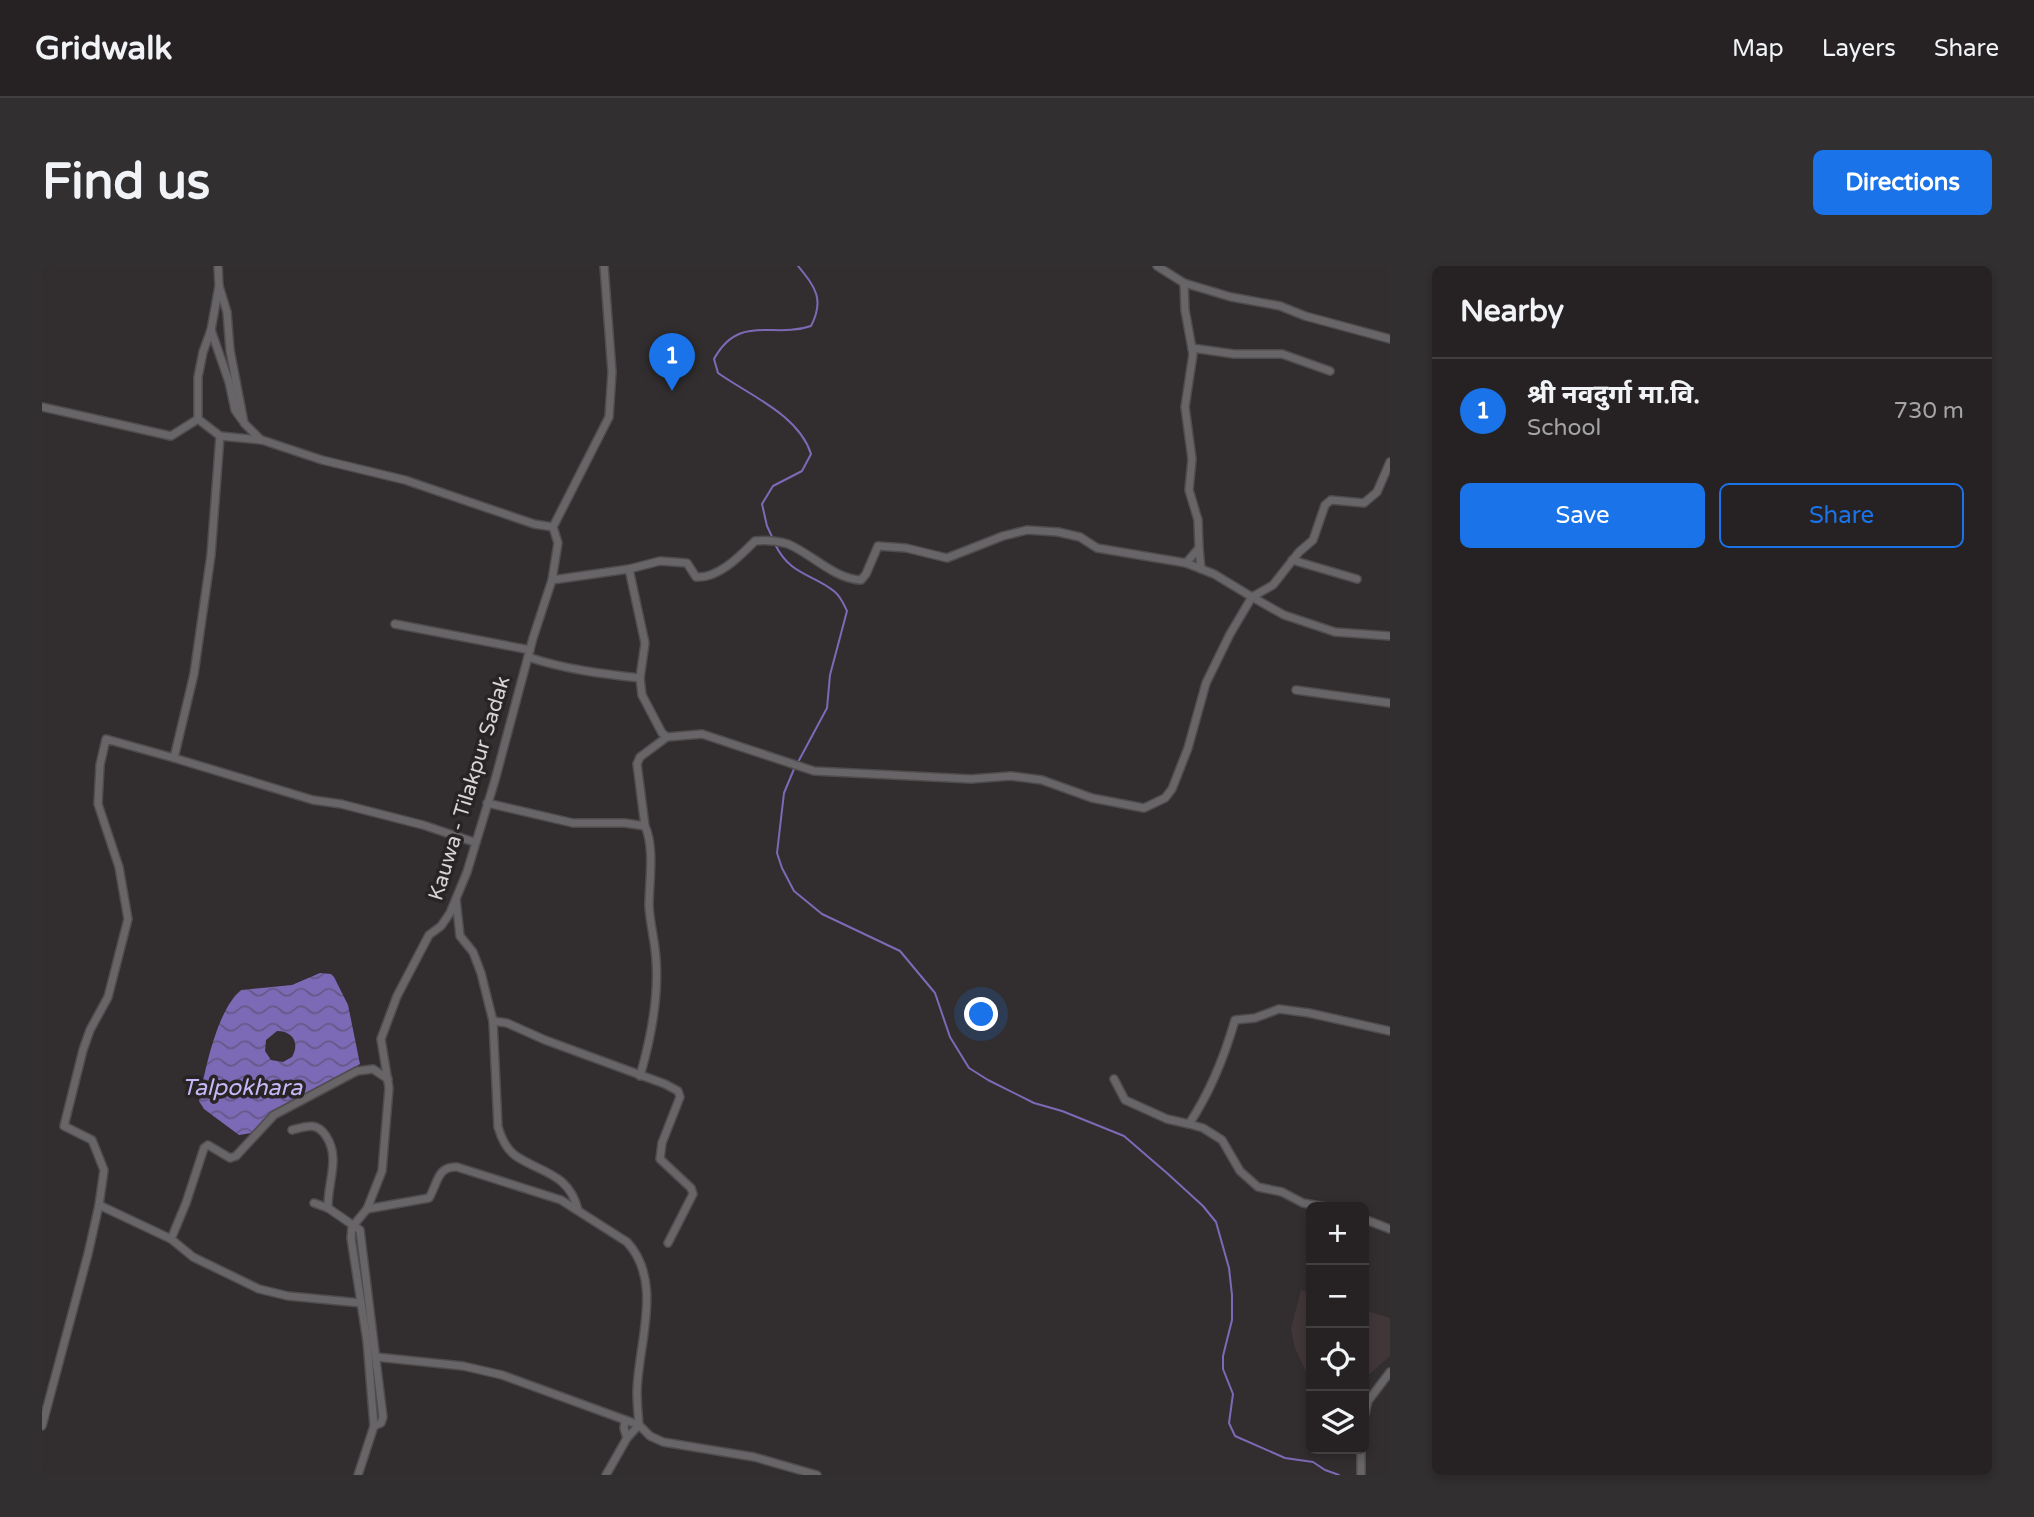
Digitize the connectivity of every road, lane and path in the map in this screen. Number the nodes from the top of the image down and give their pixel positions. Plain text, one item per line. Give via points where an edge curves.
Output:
1 (218, 266) edge
2 (604, 266) edge
3 (1157, 266) edge
4 (1184, 283) junction
5 (219, 286) junction
6 (211, 330) junction
7 (1390, 339) edge
8 (1192, 348) junction
9 (1331, 371) dead end
10 (42, 407) edge
11 (198, 419) junction
12 (244, 423) junction
13 (220, 436) junction
14 (262, 440) junction
15 (1390, 461) edge
16 (553, 527) junction
17 (1199, 548) junction
18 (1292, 561) junction
19 (1186, 563) junction
20 (629, 569) junction
21 (1201, 569) junction
22 (1357, 579) dead end
23 (552, 580) junction
24 (1252, 597) junction
25 (395, 624) dead end
26 (1390, 636) edge
27 (529, 653) junction
28 (640, 678) junction
29 (1296, 690) dead end
30 (1390, 703) edge
31 (667, 737) junction
32 (174, 758) junction
33 (487, 803) junction
34 (645, 826) junction
35 (474, 842) junction
36 (456, 898) junction
37 (493, 1021) junction
38 (1390, 1031) edge
39 (640, 1076) junction
40 (388, 1079) junction
41 (1114, 1079) dead end
42 (1189, 1124) junction
43 (292, 1130) dead end
44 (314, 1203) dead end
45 (1306, 1204) edge
46 (99, 1205) junction
47 (328, 1208) junction
48 (367, 1209) junction
49 (578, 1210) junction
50 (1369, 1221) edge
51 (352, 1227) junction
52 (1390, 1229) edge
53 (171, 1239) junction
54 (668, 1243) dead end
55 (360, 1303) junction
56 (376, 1357) junction
57 (1390, 1372) edge
58 (1369, 1400) edge
59 (625, 1419) junction
60 (639, 1425) junction
61 (42, 1426) edge
62 (374, 1426) junction
63 (627, 1438) junction
64 (1361, 1454) edge
65 (358, 1475) edge
66 (606, 1475) edge
67 (817, 1475) edge
68 (1361, 1475) edge

1 - 5 street
2 - 16 street via 612,372 609,417
3 - 4 street
4 - 7 street
4 - 8 street
5 - 6 street
5 - 12 street
6 - 11 street via 198,377
6 - 12 street via 235,410
8 - 9 street via 1282,354
8 - 17 street via 1185,407 1192,458 1189,489 1198,520
10 - 11 street via 171,436
11 - 13 street
12 - 14 street
13 - 14 street
13 - 32 street via 211,555 194,674
14 - 16 street
15 - 18 street via 1377,492 1364,503 1338,499 1325,505 1313,540
16 - 23 street, Kauwa - Tilakpur Sadak via 558,543
17 - 19 street
17 - 21 street
18 - 22 street
18 - 24 street via 1273,585
19 - 20 street via 1097,548 1080,537 1058,532 1027,530 947,558 878,546 861,580 852,580 786,544 767,541 755,541 706,578 696,577 687,563 660,561
19 - 21 street
20 - 23 street
20 - 28 street via 645,643
21 - 24 street
23 - 27 street, Kauwa - Tilakpur Sadak
24 - 26 street via 1284,615 1335,632
24 - 31 street via 1206,683 1172,789 1165,798 1144,808 1042,780 814,771 702,734
25 - 27 street
27 - 28 street via 550,664
27 - 33 street, Kauwa - Tilakpur Sadak
28 - 31 street via 642,695
29 - 30 street
31 - 34 street via 637,764
32 - 35 street
32 - 46 street via 106,739 100,765 98,804 128,919 108,997 83,1049 64,1126 92,1140 104,1170
33 - 34 street via 573,823
33 - 35 street, Kauwa - Tilakpur Sadak
34 - 39 street via 657,962 652,1031
35 - 36 street, Kauwa - Tilakpur Sadak
36 - 37 street via 460,936 473,952
36 - 40 street, Kauwa - Tilakpur Sadak via 445,920 429,934 397,996 381,1040
37 - 39 street
37 - 49 street via 500,1134 515,1156 547,1171 567,1187
38 - 42 street via 1279,1009 1235,1020 1207,1097
39 - 54 street via 673,1087 680,1097 660,1159 693,1194
40 - 48 street, Kauwa - Tilakpur Sadak via 382,1171
40 - 53 street via 373,1069 357,1071 274,1115 236,1156 230,1158 208,1145
41 - 42 street via 1125,1100
42 - 45 street via 1222,1140 1240,1171 1258,1187
43 - 47 street via 316,1125 332,1145
44 - 47 street
46 - 53 street
46 - 61 street
47 - 51 street
48 - 49 street via 429,1198 440,1171 457,1167 561,1200
48 - 51 street, Kauwa - Tilakpur Sadak
49 - 60 street via 626,1242 642,1265 647,1286 637,1391
50 - 52 street
51 - 55 street
51 - 56 street via 360,1230
53 - 55 street via 193,1257 259,1289
55 - 62 street
56 - 59 street via 502,1375
56 - 62 street via 383,1417
57 - 58 street
59 - 60 street
59 - 63 street
60 - 63 street
60 - 67 street via 663,1442 754,1457
62 - 65 street
63 - 66 street
64 - 68 street

